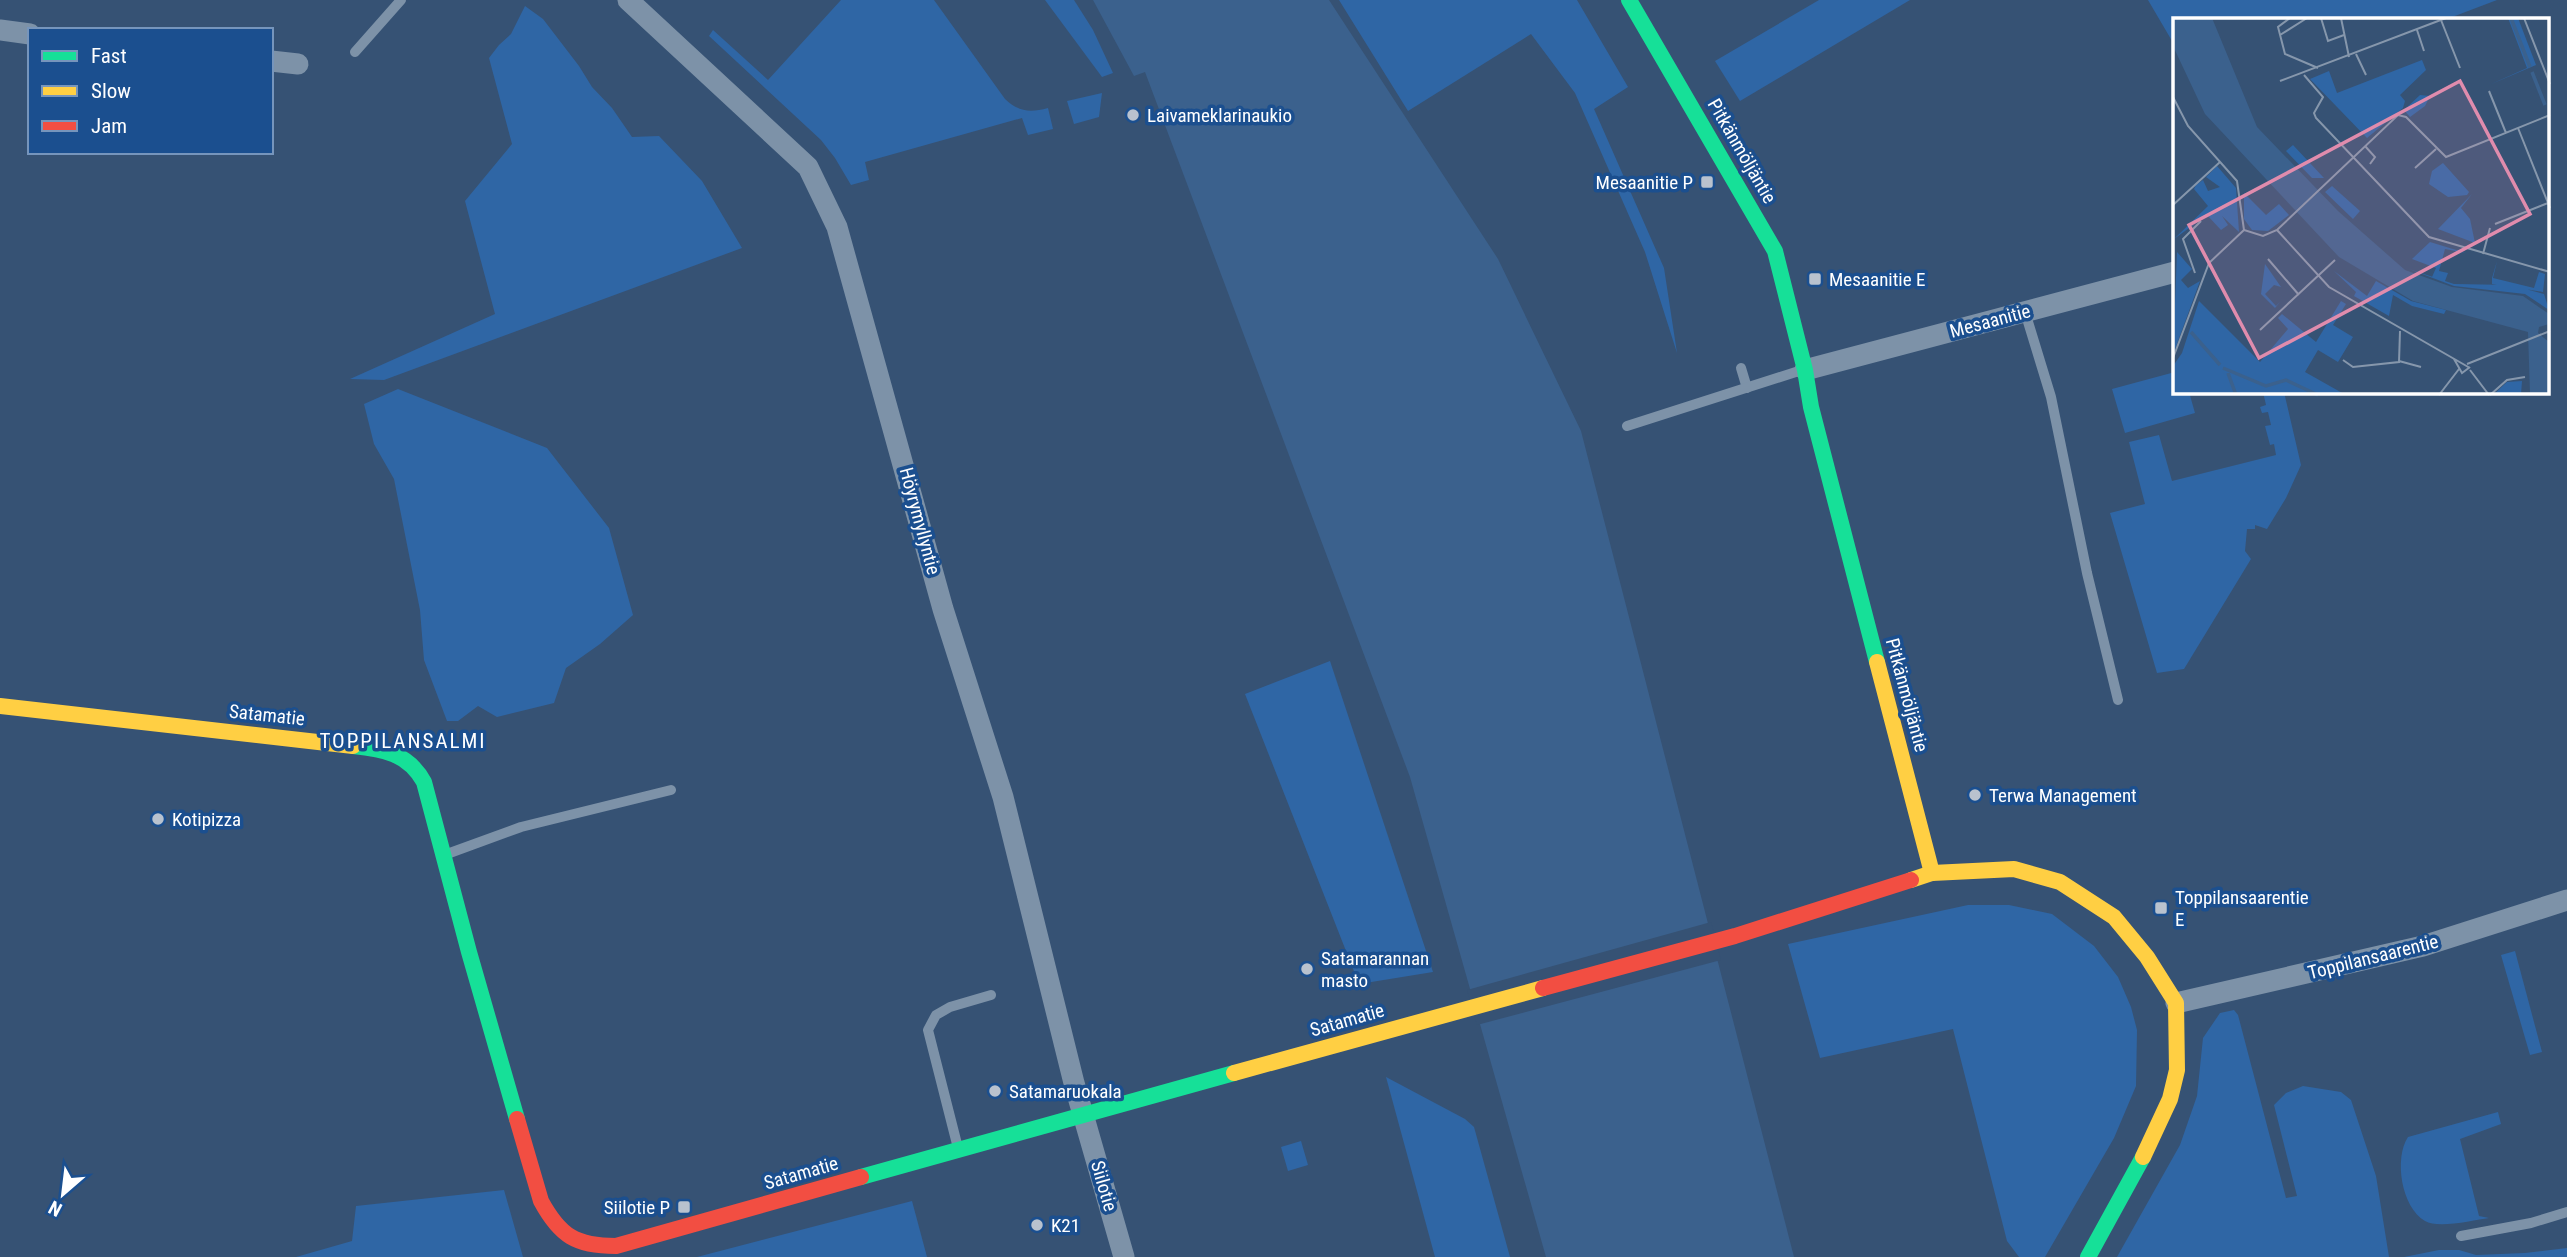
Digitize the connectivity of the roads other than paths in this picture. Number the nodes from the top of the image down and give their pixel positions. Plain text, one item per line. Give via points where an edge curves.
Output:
1 (401, 0) edge
2 (628, 0) edge
3 (1629, 0) edge
4 (0, 30) edge
5 (28, 34) edge
6 (355, 52) dead end
7 (273, 61) edge
8 (298, 64) dead end
9 (2169, 277) edge
10 (2025, 312) junction
11 (1741, 368) dead end
12 (1805, 370) junction
13 (1747, 388) junction
14 (1627, 426) dead end
15 (2118, 700) dead end
16 (0, 706) edge
17 (671, 790) dead end
18 (445, 855) junction
19 (1932, 873) junction
20 (2567, 901) edge
21 (991, 995) dead end
22 (2176, 1003) junction
23 (1084, 1116) junction
24 (959, 1150) junction
25 (2567, 1212) edge
26 (2461, 1236) dead end
27 (1124, 1257) edge
28 (2088, 1257) edge

1 - 6 lane
2 - 23 street, Höyrymyllyntie via 808,167 837,227 943,608 1003,797
3 - 12 street, Pitkänmöljäntie via 1775,251
4 - 5 street
7 - 8 street
9 - 10 street, Mesaanitie
10 - 12 street, Mesaanitie
10 - 15 lane via 2051,397
11 - 13 lane
12 - 13 lane
12 - 19 street, Pitkänmöljäntie
13 - 14 lane
16 - 18 street, Satamatie via 396,752 418,771
17 - 18 lane via 521,827
18 - 24 street, Satamatie via 541,1201 568,1238 594,1247 616,1246
19 - 22 street via 2014,869 2060,883 2113,917 2147,957
19 - 23 street, Satamatie via 1735,936
20 - 22 street, Toppilansaarentie via 2423,946
21 - 24 lane via 950,1007 936,1015 928,1030
22 - 28 street via 2177,1070 2170,1099
23 - 24 street, Satamatie
23 - 27 street, Siilotie
25 - 26 lane

